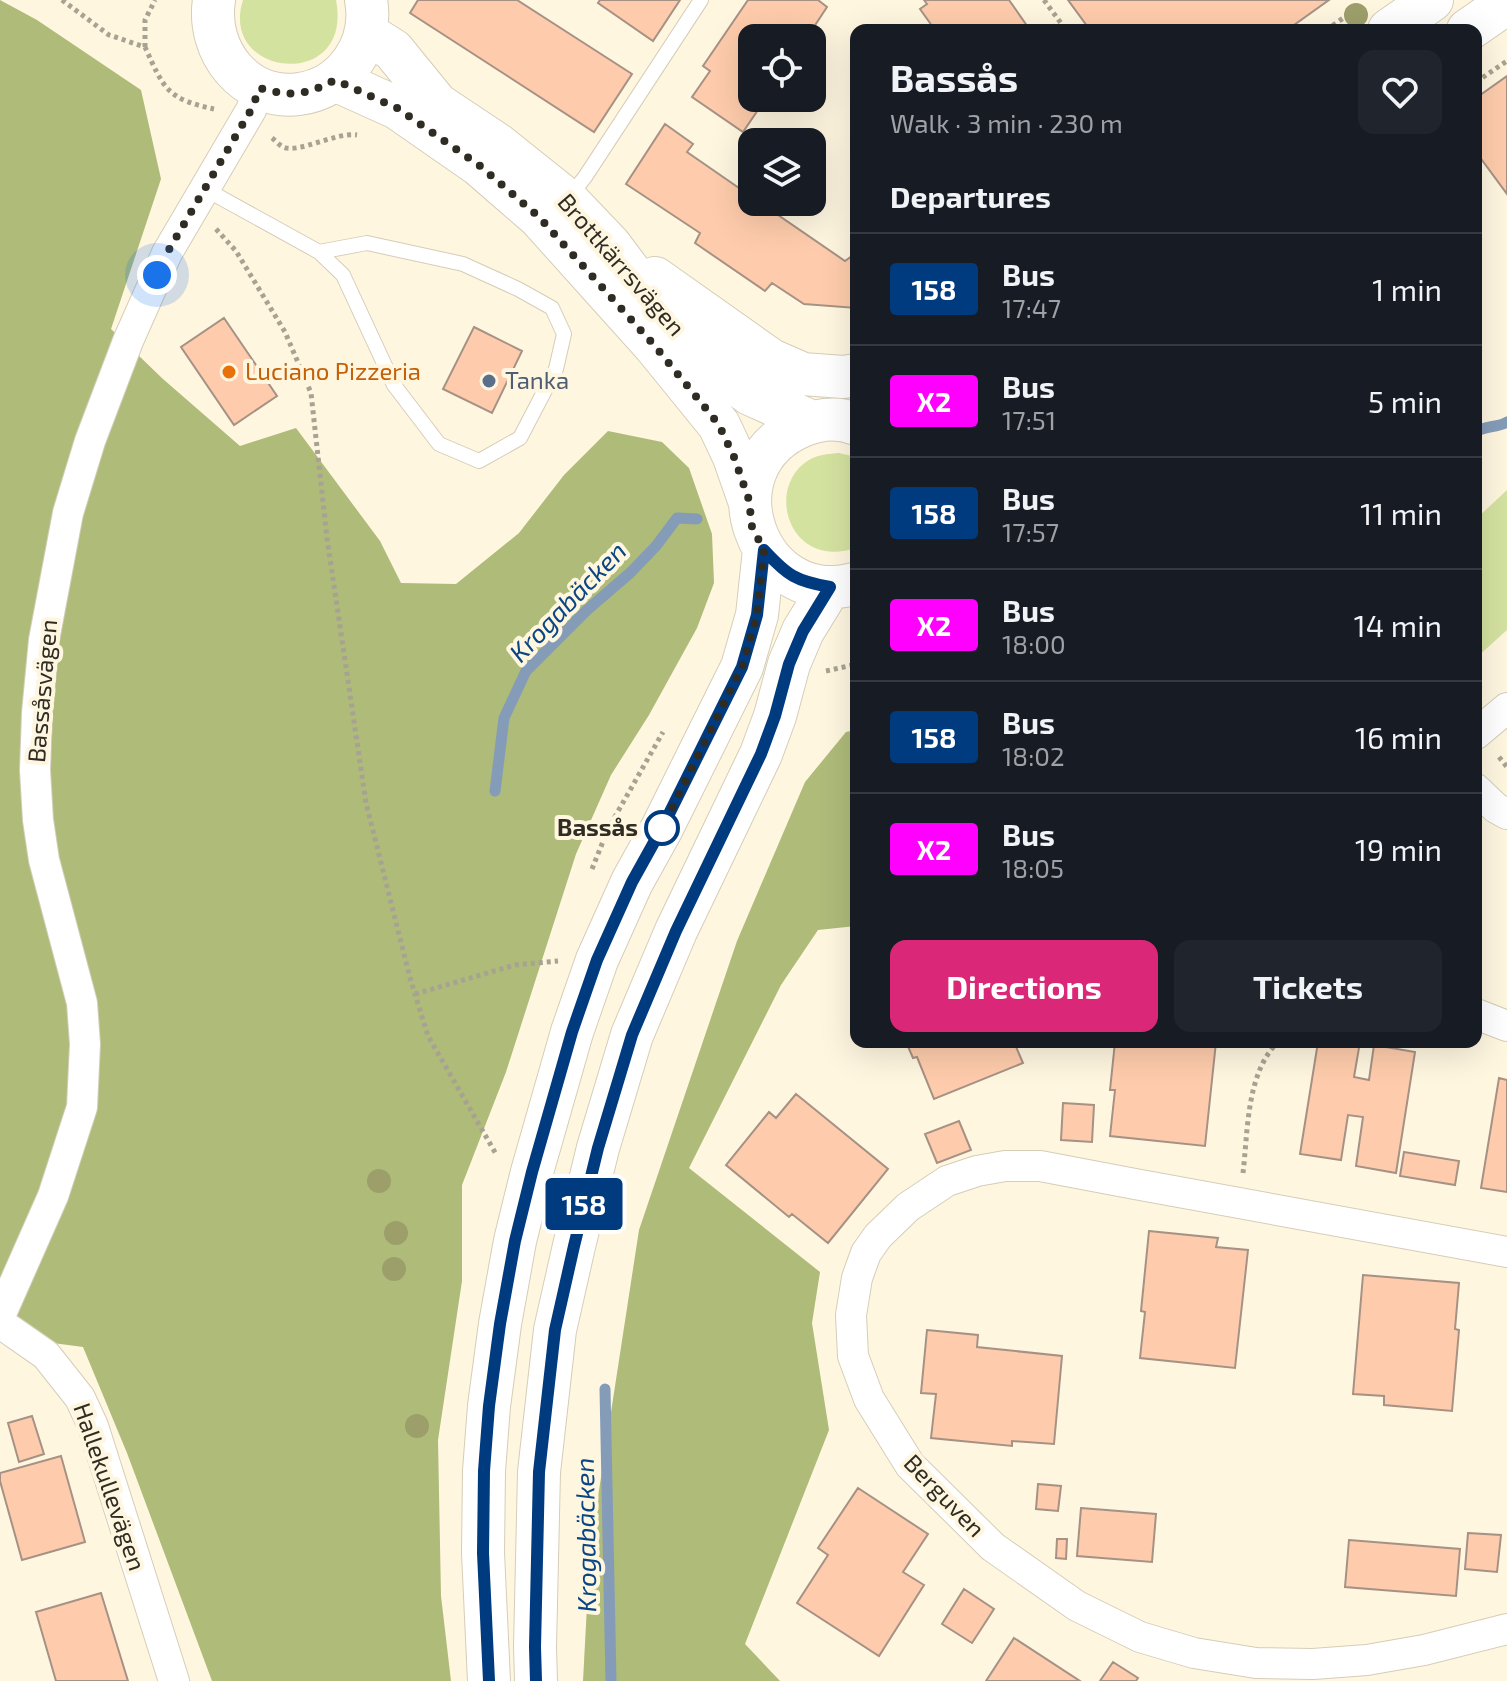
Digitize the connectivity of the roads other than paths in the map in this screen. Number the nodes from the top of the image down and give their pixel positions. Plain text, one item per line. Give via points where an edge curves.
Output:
1 (214, 0) edge
2 (701, 0) edge
3 (1432, 0) edge
4 (1507, 3) edge
5 (366, 17) edge
6 (1374, 19) edge
7 (1477, 24) edge
8 (335, 80) junction
9 (252, 103) junction
10 (200, 197) junction
11 (567, 200) junction
12 (610, 245) junction
13 (319, 252) junction
14 (850, 376) edge
15 (843, 421) edge
16 (749, 500) junction
17 (764, 550) junction
18 (847, 589) edge
19 (1507, 708) edge
20 (1482, 729) edge
21 (1482, 795) edge
22 (1507, 814) edge
23 (1482, 1016) edge
24 (1507, 1026) edge
25 (1507, 1252) edge
26 (0, 1316) edge
27 (0, 1323) edge
28 (1507, 1629) edge
29 (174, 1681) edge
30 (489, 1681) edge
31 (536, 1681) edge

1 - 9 street, Brottkärrsvägen via 217,44 246,80
2 - 11 lane
3 - 6 street
4 - 7 street
5 - 8 street, Brottkärrsvägen via 360,51
5 - 11 street, Brottkärrsvägen via 437,104
8 - 9 street, Brottkärrsvägen via 318,89 279,93
8 - 16 street, Brottkärrsvägen via 397,108 479,165 539,217 719,425
9 - 10 street, Bassåsvägen
10 - 13 lane
10 - 26 street, Bassåsvägen via 167,253 90,441 68,513 44,640 35,770 38,820 82,1003 82,1107 53,1196
11 - 12 street, Brottkärrsvägen
12 - 14 street via 771,360 803,374
12 - 15 street, Brottkärrsvägen via 664,317 710,365 750,394
13 - 13 lane via 367,243 463,264 552,308 564,334 556,369 520,438 479,461 439,444 394,385 343,275
15 - 16 street via 788,432 754,473
16 - 17 street, Brottkärrsvägen via 752,527
17 - 18 street via 805,582
17 - 30 street via 757,615 742,667 597,960 515,1241 484,1471
18 - 31 street via 803,631 761,754 632,1035 598,1148 555,1330 540,1456
19 - 20 street
21 - 22 street
23 - 24 street
25 - 28 street, Berguven via 1040,1166 1005,1166 947,1181 878,1236 857,1278 851,1315 853,1356 869,1399 910,1465 993,1547 1077,1606 1140,1637 1256,1663 1313,1664 1424,1650
27 - 29 street, Hallekullevägen via 46,1355 80,1398

